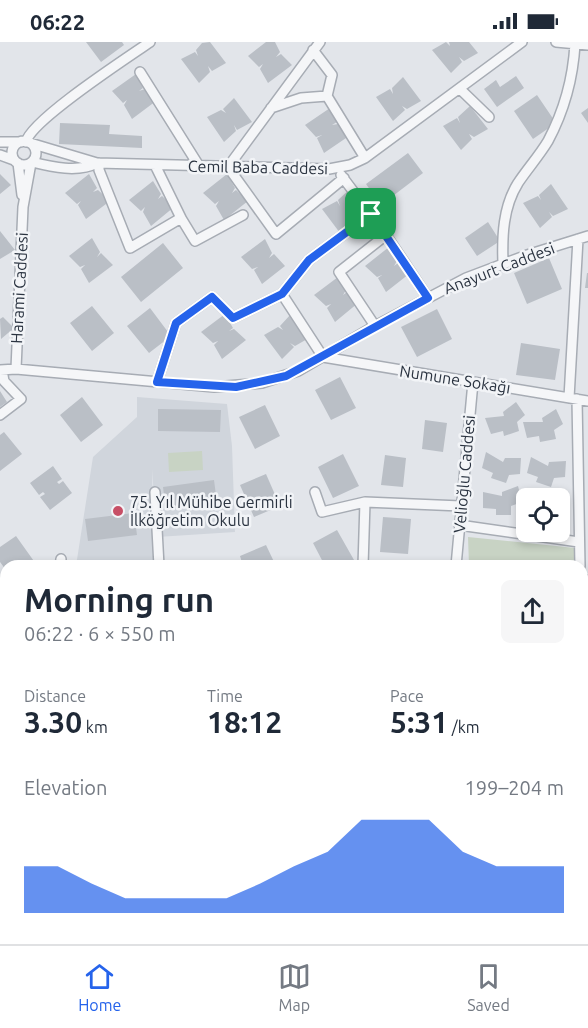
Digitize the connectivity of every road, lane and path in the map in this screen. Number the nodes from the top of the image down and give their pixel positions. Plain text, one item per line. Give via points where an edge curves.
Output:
1 (150, 42) edge
2 (320, 42) edge
3 (522, 42) edge
4 (556, 42) edge
5 (575, 44) junction
6 (588, 45) edge
7 (313, 50) junction
8 (140, 72) dead end
9 (460, 89) junction
10 (327, 96) junction
11 (270, 108) junction
12 (489, 117) dead end
13 (0, 142) edge
14 (26, 142) junction
15 (0, 155) edge
16 (365, 158) junction
17 (16, 162) junction
18 (31, 162) junction
19 (98, 163) junction
20 (155, 165) junction
21 (199, 166) junction
22 (228, 167) junction
23 (336, 168) junction
24 (344, 178) junction
25 (23, 207) junction
26 (371, 214) junction
27 (243, 215) dead end
28 (181, 218) junction
29 (386, 235) junction
30 (588, 236) edge
31 (578, 239) junction
32 (503, 263) junction
33 (282, 294) junction
34 (428, 298) junction
35 (375, 326) junction
36 (323, 357) junction
37 (16, 369) junction
38 (1, 370) edge
39 (157, 382) junction
40 (473, 382) junction
41 (573, 399) junction
42 (588, 401) edge
43 (0, 415) edge
44 (577, 464) junction
45 (588, 464) edge
46 (155, 492) dead end
47 (315, 492) dead end
48 (365, 502) junction
49 (461, 506) junction
50 (583, 522) edge
51 (459, 525) junction
52 (579, 542) junction
53 (159, 560) edge
54 (363, 560) edge
55 (456, 560) edge
56 (580, 560) edge

1 - 14 street via 83,88 36,126
2 - 7 street
3 - 9 street, Cemil Baba Caddesi
4 - 5 street
5 - 6 street
5 - 32 street via 570,84 561,113 508,206
7 - 10 street via 332,75
7 - 11 street
8 - 21 street
9 - 12 street
9 - 16 street, Cemil Baba Caddesi
10 - 11 street via 301,98
10 - 16 street
11 - 22 street
13 - 14 street, Cemil Baba Caddesi
14 - 17 street via 12,152
14 - 18 street via 35,151
14 - 19 street, Cemil Baba Caddesi
15 - 17 street
16 - 23 street, Cemil Baba Caddesi
17 - 18 street, Cemil Baba Caddesi
17 - 25 street
18 - 19 street, Cemil Baba Caddesi via 68,168
18 - 25 street
19 - 20 street, Cemil Baba Caddesi
19 - 28 street via 130,248
20 - 21 street, Cemil Baba Caddesi
20 - 28 street
21 - 22 street, Cemil Baba Caddesi
22 - 23 street, Cemil Baba Caddesi
22 - 24 street via 276,234
23 - 24 street
24 - 26 street
25 - 37 street, Harami Caddesi
26 - 29 street
26 - 33 street via 309,260
27 - 28 street via 195,241
29 - 34 street
29 - 35 street via 339,272
30 - 31 street, Anayurt Caddesi
31 - 32 street, Anayurt Caddesi
31 - 41 street
32 - 34 street, Anayurt Caddesi
33 - 36 street
33 - 39 street via 233,318 212,297 176,323
34 - 35 street, Anayurt Caddesi
35 - 36 street, Anayurt Caddesi
36 - 39 street, Anayurt Caddesi via 298,371 249,385 214,387
36 - 40 street, Numune Sokağı
37 - 38 street, Anayurt Caddesi
37 - 39 street, Anayurt Caddesi
38 - 43 street via 4,381 21,399
40 - 41 street, Numune Sokağı
40 - 49 street, Velioğlu Caddesi
41 - 42 street, Numune Sokağı
41 - 44 street
44 - 45 street
44 - 50 street
46 - 53 street
47 - 48 street via 322,512
48 - 49 street
48 - 54 street
49 - 51 street, Velioğlu Caddesi
50 - 52 street
51 - 52 street
51 - 55 street, Velioğlu Caddesi
52 - 56 street

